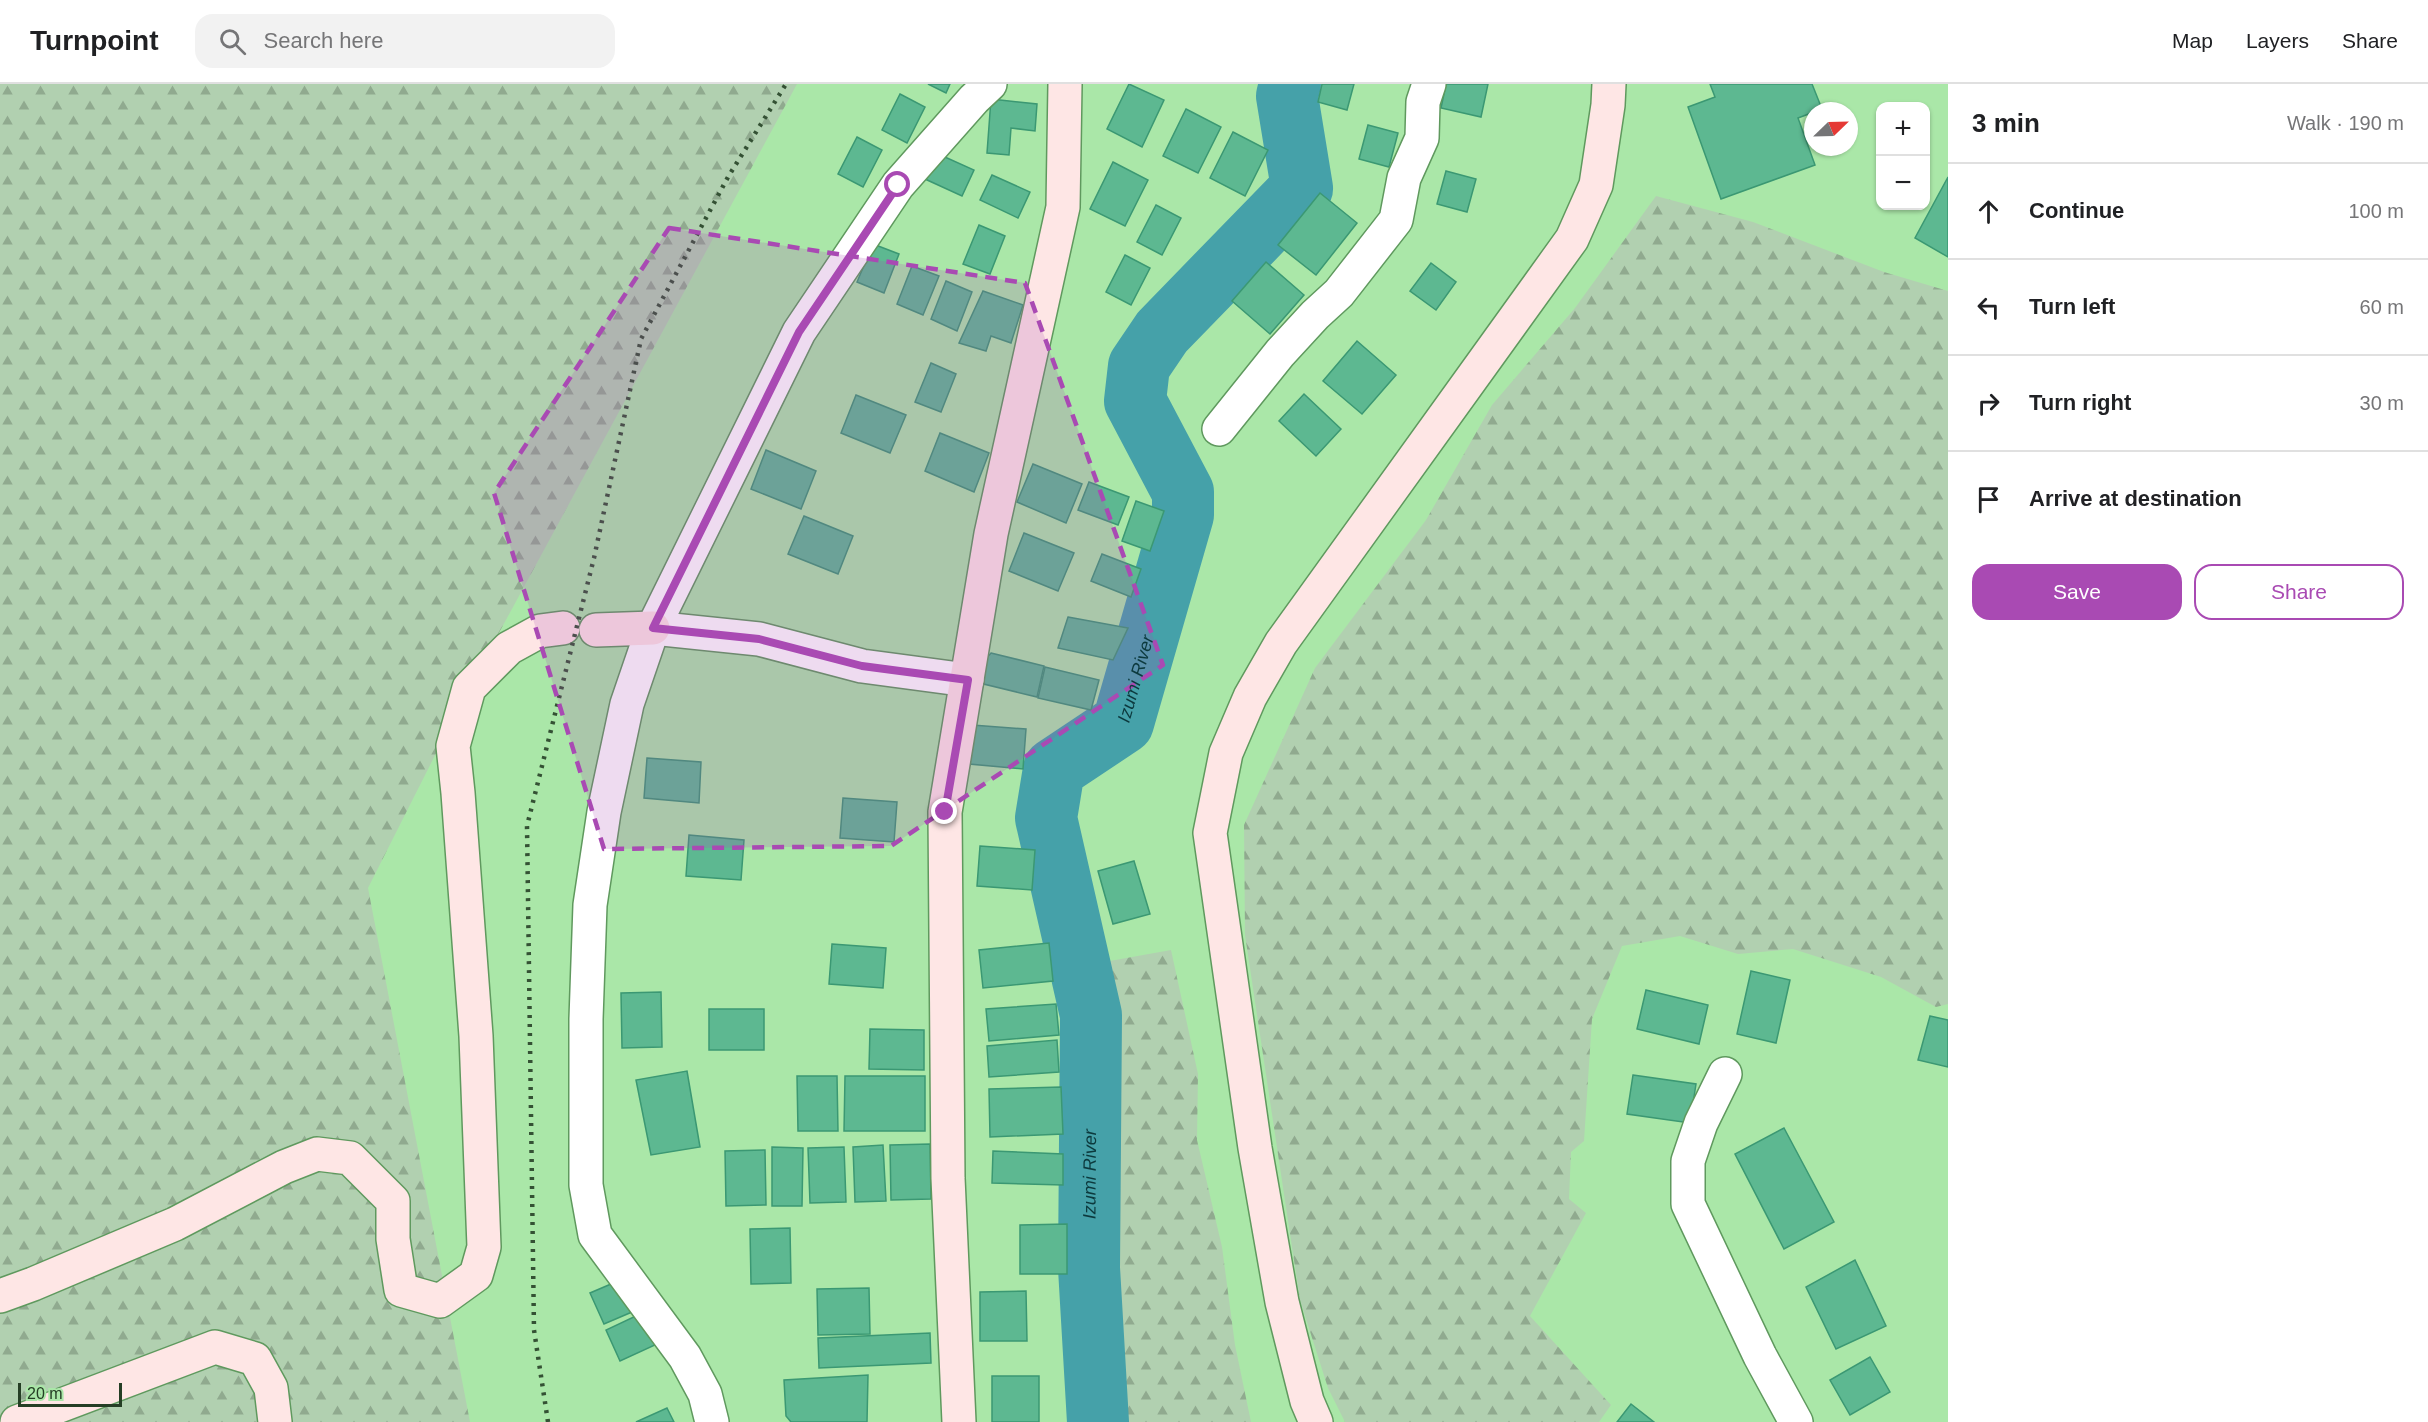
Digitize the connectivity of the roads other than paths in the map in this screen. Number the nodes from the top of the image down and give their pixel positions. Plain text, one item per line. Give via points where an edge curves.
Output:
1 (990, 84) edge
2 (1065, 84) edge
3 (1429, 84) edge
4 (1609, 84) edge
5 (1220, 429) dead end
6 (563, 628) dead end
7 (653, 628) junction
8 (596, 630) dead end
9 (968, 680) junction
10 (1725, 1074) dead end
11 (0, 1296) edge
12 (17, 1422) edge
13 (275, 1422) edge
14 (712, 1422) edge
15 (959, 1422) edge
16 (1316, 1422) edge
17 (1796, 1422) edge

1 - 7 street via 898,185 799,332
2 - 9 street via 1064,207 991,534
3 - 5 street via 1422,138 1404,178 1396,220 1339,293 1280,353
4 - 16 street via 1596,185 1572,239 1281,643 1250,697 1227,753 1210,833 1223,931 1281,1302
6 - 11 street via 540,632 508,648 469,688 453,746 476,1036 484,1247 476,1275 440,1301 401,1290 393,1239 393,1201 350,1158 317,1154 175,1224
7 - 8 street
7 - 9 street via 759,639 862,666
7 - 14 street via 627,704 604,812 590,905 586,1185 595,1235 686,1358 705,1394
9 - 15 street via 945,812 948,1178
10 - 17 street via 1688,1161 1688,1204
12 - 13 street via 215,1347 255,1359 271,1388

